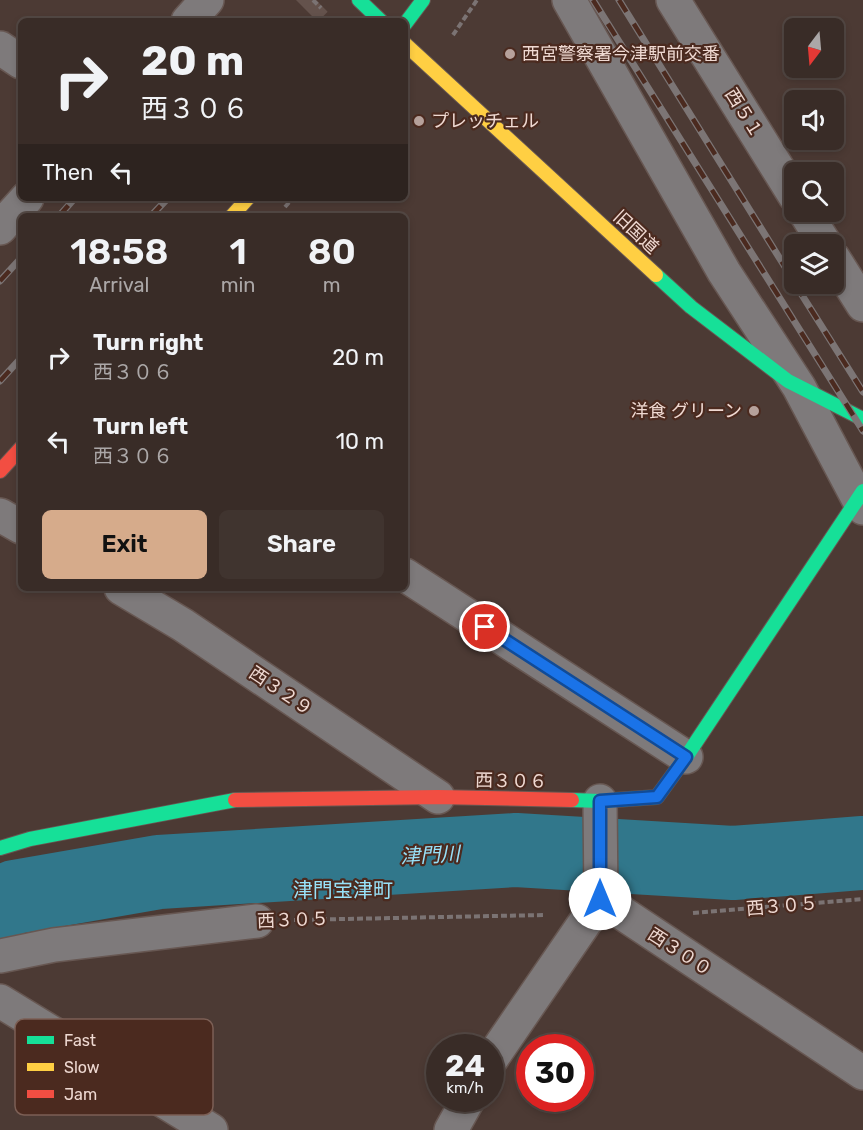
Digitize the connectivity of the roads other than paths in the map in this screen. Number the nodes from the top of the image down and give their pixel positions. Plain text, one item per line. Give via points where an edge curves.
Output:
1 (207, 0) edge
2 (359, 0) edge
3 (423, 0) edge
4 (569, 0) edge
5 (674, 0) edge
6 (191, 18) edge
7 (378, 18) edge
8 (408, 20) edge
9 (408, 47) edge
10 (0, 48) edge
11 (18, 60) edge
12 (784, 178) edge
13 (24, 201) edge
14 (245, 201) edge
15 (235, 213) edge
16 (0, 228) edge
17 (844, 275) edge
18 (863, 305) edge
19 (799, 387) junction
20 (863, 419) edge
21 (18, 451) edge
22 (0, 471) edge
23 (861, 500) edge
24 (0, 515) edge
25 (18, 525) edge
26 (408, 577) edge
27 (126, 591) edge
28 (686, 757) junction
29 (438, 797) junction
30 (600, 801) junction
31 (0, 848) edge
32 (595, 907) junction
33 (257, 921) road end
34 (0, 956) edge
35 (0, 1001) edge
36 (29, 1019) edge
37 (504, 1040) edge
38 (863, 1073) edge
39 (461, 1112) edge
40 (186, 1115) edge
41 (211, 1130) edge
42 (451, 1130) edge

1 - 6 street
2 - 7 street
3 - 8 street
4 - 19 street via 724,272
5 - 12 street, 西５１
9 - 19 street, 旧国道 via 691,307
10 - 11 street
13 - 16 street
14 - 15 street
17 - 18 street
19 - 20 street, 旧国道
19 - 23 street
21 - 22 street
23 - 28 street, 西３０６
24 - 25 street
26 - 28 street
27 - 29 street, 西３２９ via 183,625
28 - 30 street, 西３０６ via 657,797
29 - 30 street, 西３０６
29 - 31 street, 西３０６ via 227,800
30 - 32 street
32 - 37 street
32 - 38 street, 西３００
33 - 34 street, 西３０５ via 54,945
35 - 36 street
39 - 42 street
40 - 41 street

